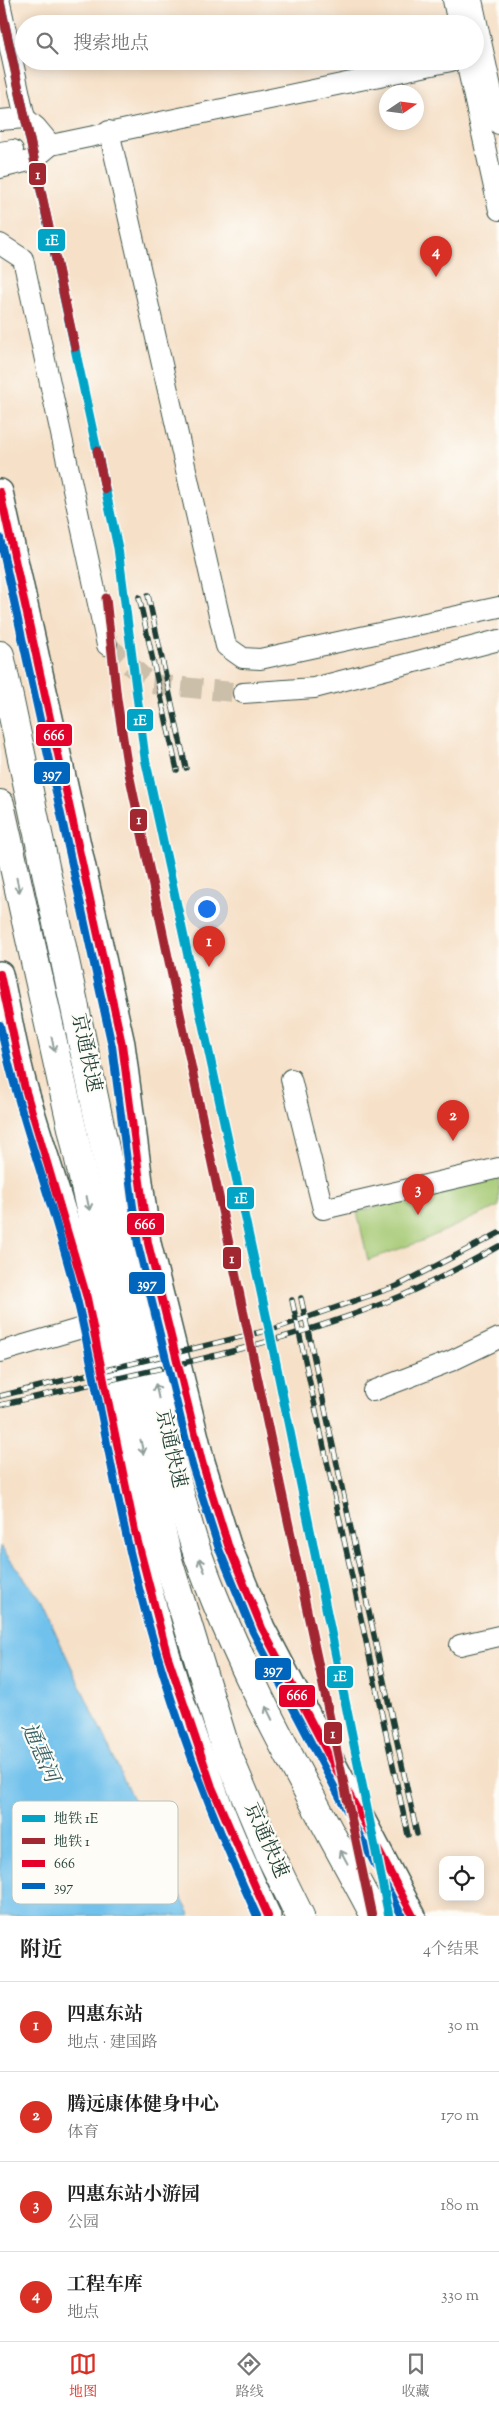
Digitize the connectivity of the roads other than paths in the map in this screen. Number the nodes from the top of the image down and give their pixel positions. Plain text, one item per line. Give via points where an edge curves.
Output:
1 (453, 0) edge
2 (472, 0) edge
3 (0, 4) edge
4 (456, 15) edge
5 (475, 15) edge
6 (484, 55) edge
7 (407, 70) edge
8 (468, 70) edge
9 (10, 119) edge
10 (499, 124) edge
11 (109, 131) junction
12 (51, 145) junction
13 (6, 152) edge
14 (499, 210) edge
15 (0, 244) edge
16 (0, 492) edge
17 (499, 607) edge
18 (499, 640) edge
19 (106, 645) tunnel mouth
20 (0, 655) edge
21 (243, 693) tunnel mouth
22 (0, 804) edge
23 (0, 974) edge
24 (291, 1079) dead end
25 (499, 1168) edge
26 (92, 1325) junction
27 (499, 1338) edge
28 (0, 1352) edge
29 (373, 1390) dead end
30 (499, 1636) edge
31 (460, 1646) dead end
32 (190, 1723) junction
33 (270, 1855) junction
34 (268, 1916) edge
35 (300, 1916) edge
36 (375, 1916) edge
37 (413, 1916) edge

1 - 4 street
2 - 5 street
3 - 9 street
6 - 10 street
7 - 11 street
8 - 14 street
9 - 12 street via 36,127
11 - 12 street
11 - 17 street via 226,646 243,658 260,659
12 - 13 street via 33,160
15 - 19 street via 23,259
16 - 37 main road via 122,1044 148,1243 202,1462 228,1545 262,1628
18 - 21 street via 314,688
36 -> 20 highway, 京通快速 via 251,1677 197,1551 172,1464
22 -> 33 highway, 京通快速 via 168,1560 227,1753
23 - 26 main road via 24,1082
24 - 25 street via 323,1209
26 - 28 street
26 - 32 main road via 143,1565
27 - 29 street via 451,1361
30 - 31 street
32 - 33 main road
32 - 34 main road via 244,1866
33 - 35 highway, 京通快速

